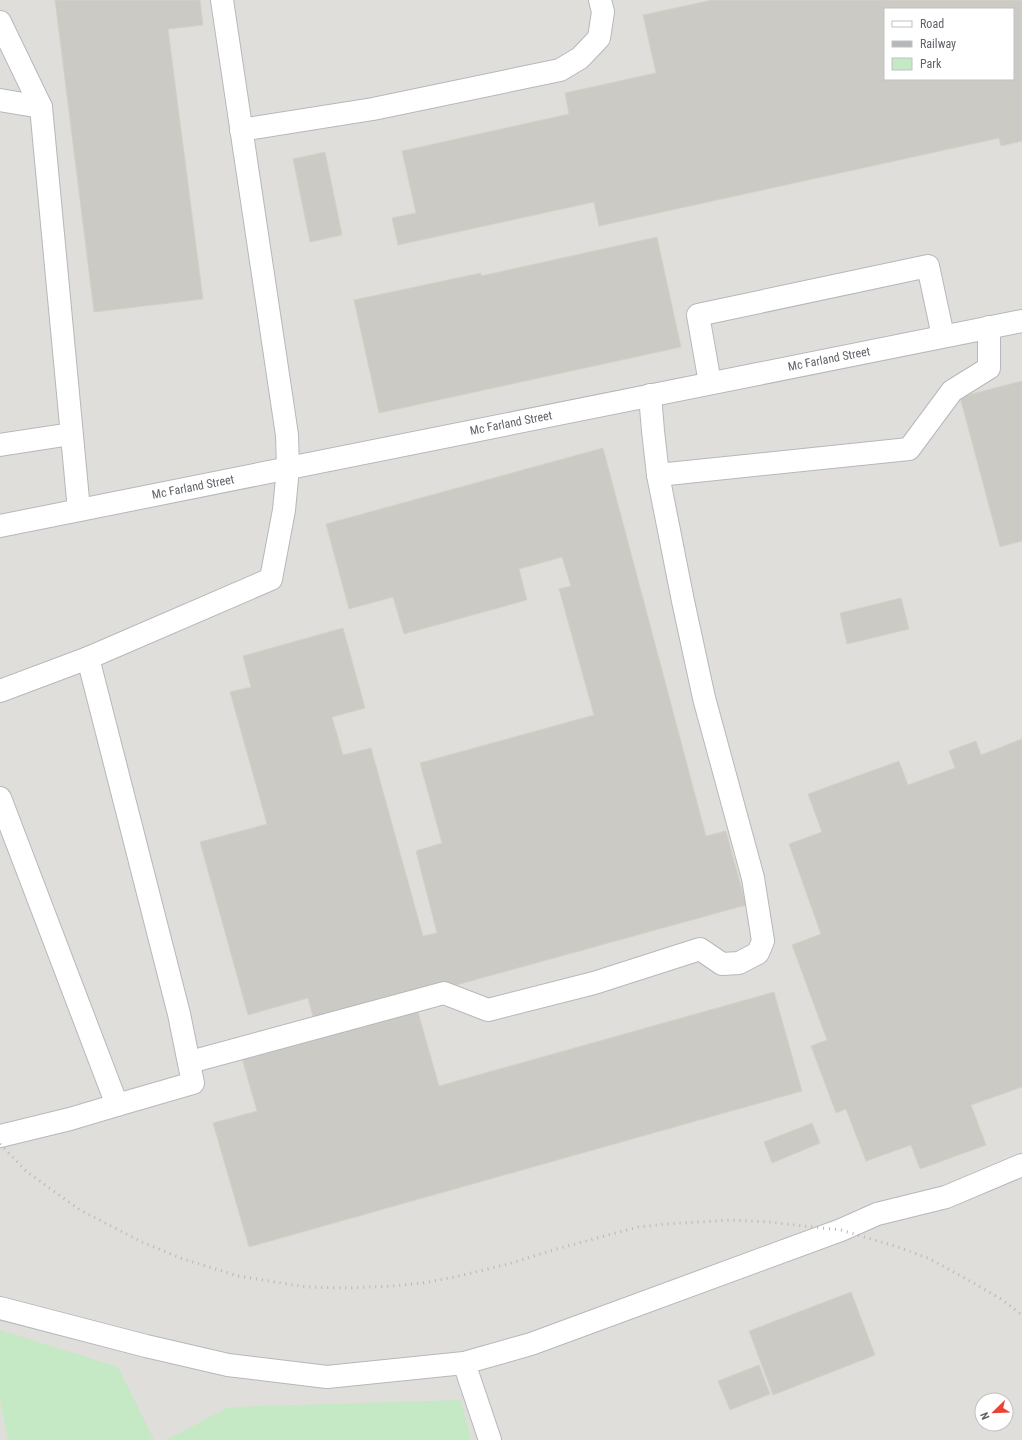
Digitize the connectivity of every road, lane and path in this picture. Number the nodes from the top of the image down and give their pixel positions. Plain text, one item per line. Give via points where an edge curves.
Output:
1 (222, 0) edge
2 (600, 0) edge
3 (0, 22) edge
4 (0, 100) edge
5 (41, 107) junction
6 (241, 130) junction
7 (1022, 321) edge
8 (989, 327) junction
9 (943, 336) junction
10 (710, 383) junction
11 (650, 395) junction
12 (71, 434) junction
13 (0, 445) edge
14 (288, 468) junction
15 (658, 475) junction
16 (79, 510) junction
17 (0, 526) edge
18 (88, 658) junction
19 (0, 691) edge
20 (0, 798) edge
21 (190, 1062) junction
22 (116, 1105) junction
23 (0, 1136) edge
24 (1022, 1165) edge
25 (0, 1308) edge
26 (464, 1363) junction
27 (490, 1440) edge

1 - 6 street
2 - 6 street via 604,12 599,38 580,58 560,70 373,109
3 - 5 street
4 - 5 street
5 - 12 street
6 - 14 street via 287,435
7 - 8 street, Mc Farland Street
8 - 9 street, Mc Farland Street
8 - 15 street via 989,368 952,390 909,449
9 - 10 street, Mc Farland Street
9 - 10 street via 928,266 698,315
10 - 11 street, Mc Farland Street
11 - 14 street, Mc Farland Street
11 - 15 street
12 - 13 street
12 - 16 street
14 - 16 street, Mc Farland Street
14 - 18 street via 284,510 271,579
15 - 21 street via 704,698 754,878 763,941 758,953 739,963 722,964 700,949 594,983 488,1010 444,992
16 - 17 street, Mc Farland Street
18 - 19 street
18 - 21 street
20 - 22 street
21 - 22 street via 193,1083
22 - 23 street
24 - 26 street via 946,1197 877,1214 531,1344
25 - 26 street via 228,1365 327,1376
26 - 27 street

